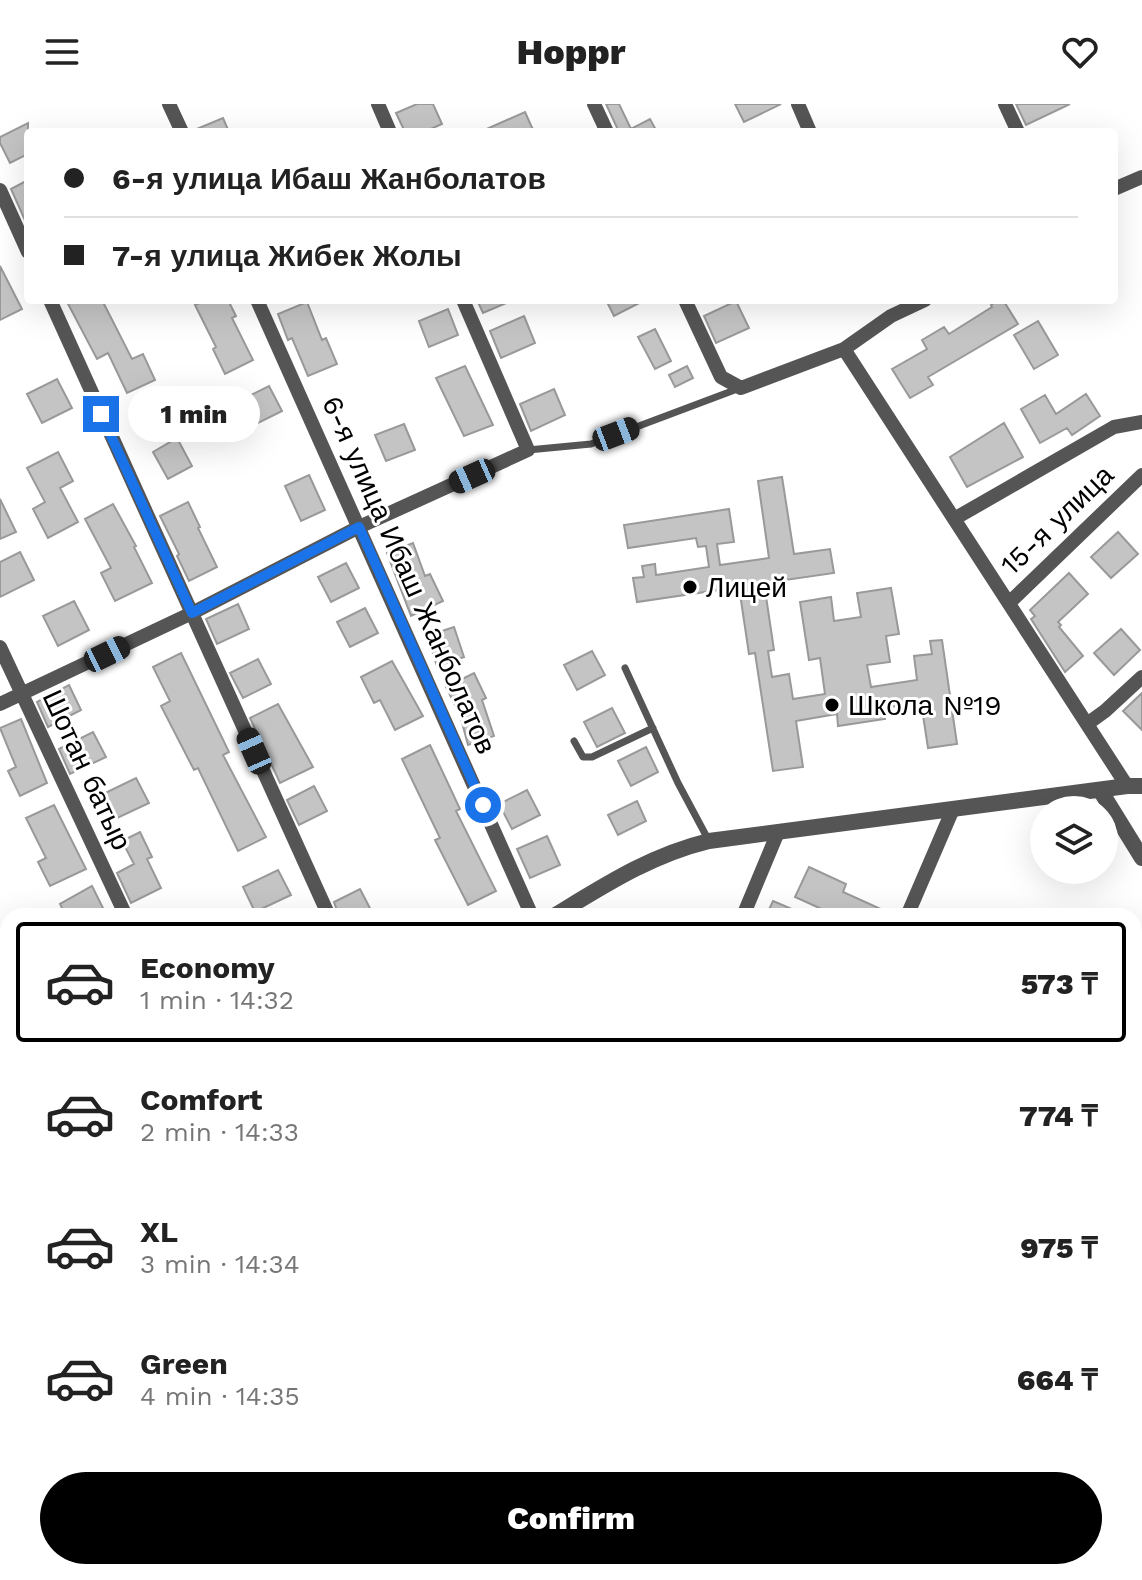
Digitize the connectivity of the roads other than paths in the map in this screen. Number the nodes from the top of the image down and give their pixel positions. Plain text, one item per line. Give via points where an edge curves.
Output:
1 (169, 104) edge
2 (378, 104) edge
3 (594, 104) edge
4 (798, 104) edge
5 (1005, 104) edge
6 (180, 128) edge
7 (388, 128) edge
8 (605, 128) edge
9 (808, 128) edge
10 (1016, 128) edge
11 (1142, 177) edge
12 (1118, 187) edge
13 (0, 190) edge
14 (24, 243) edge
15 (52, 304) edge
16 (259, 304) edge
17 (465, 304) edge
18 (687, 304) edge
19 (886, 304) edge
20 (916, 304) edge
21 (891, 316) junction
22 (844, 349) junction
23 (741, 388) junction
24 (1142, 422) edge
25 (528, 450) junction
26 (1142, 475) edge
27 (954, 519) junction
28 (359, 527) junction
29 (1009, 603) junction
30 (192, 613) junction
31 (0, 647) edge
32 (625, 668) dead end
33 (1142, 677) edge
34 (22, 694) junction
35 (0, 704) edge
36 (1087, 724) junction
37 (653, 728) junction
38 (574, 741) dead end
39 (1135, 786) edge
40 (1100, 790) junction
41 (953, 809) junction
42 (778, 832) junction
43 (709, 841) junction
44 (1142, 858) edge
45 (122, 908) edge
46 (325, 908) edge
47 (528, 908) edge
48 (567, 908) edge
49 (746, 908) edge
50 (910, 908) edge

1 - 6 street
2 - 7 street
3 - 8 street
4 - 9 street
5 - 10 street
11 - 12 street
13 - 14 street
15 - 30 street
16 - 28 street, 6-я улица Ибаш Жанболатов
17 - 25 street
18 - 23 street via 721,377
19 - 21 street
20 - 21 street
21 - 22 street
22 - 23 street
22 - 27 street
23 - 25 lane via 591,444
24 - 27 street via 1114,427
25 - 28 street
26 - 29 street, 15-я улица
27 - 29 street
28 - 30 street
28 - 47 street, 6-я улица Ибаш Жанболатов
29 - 36 street
30 - 34 street
30 - 46 street
31 - 34 street, Шотан батыр
32 - 37 lane
33 - 36 street
34 - 35 street
34 - 45 street, Шотан батыр
36 - 39 street
37 - 38 lane via 592,757 583,757
37 - 43 lane
39 - 40 street
40 - 41 street
40 - 44 street
41 - 42 street
41 - 50 street
42 - 43 street
42 - 49 street
43 - 48 street via 634,867

